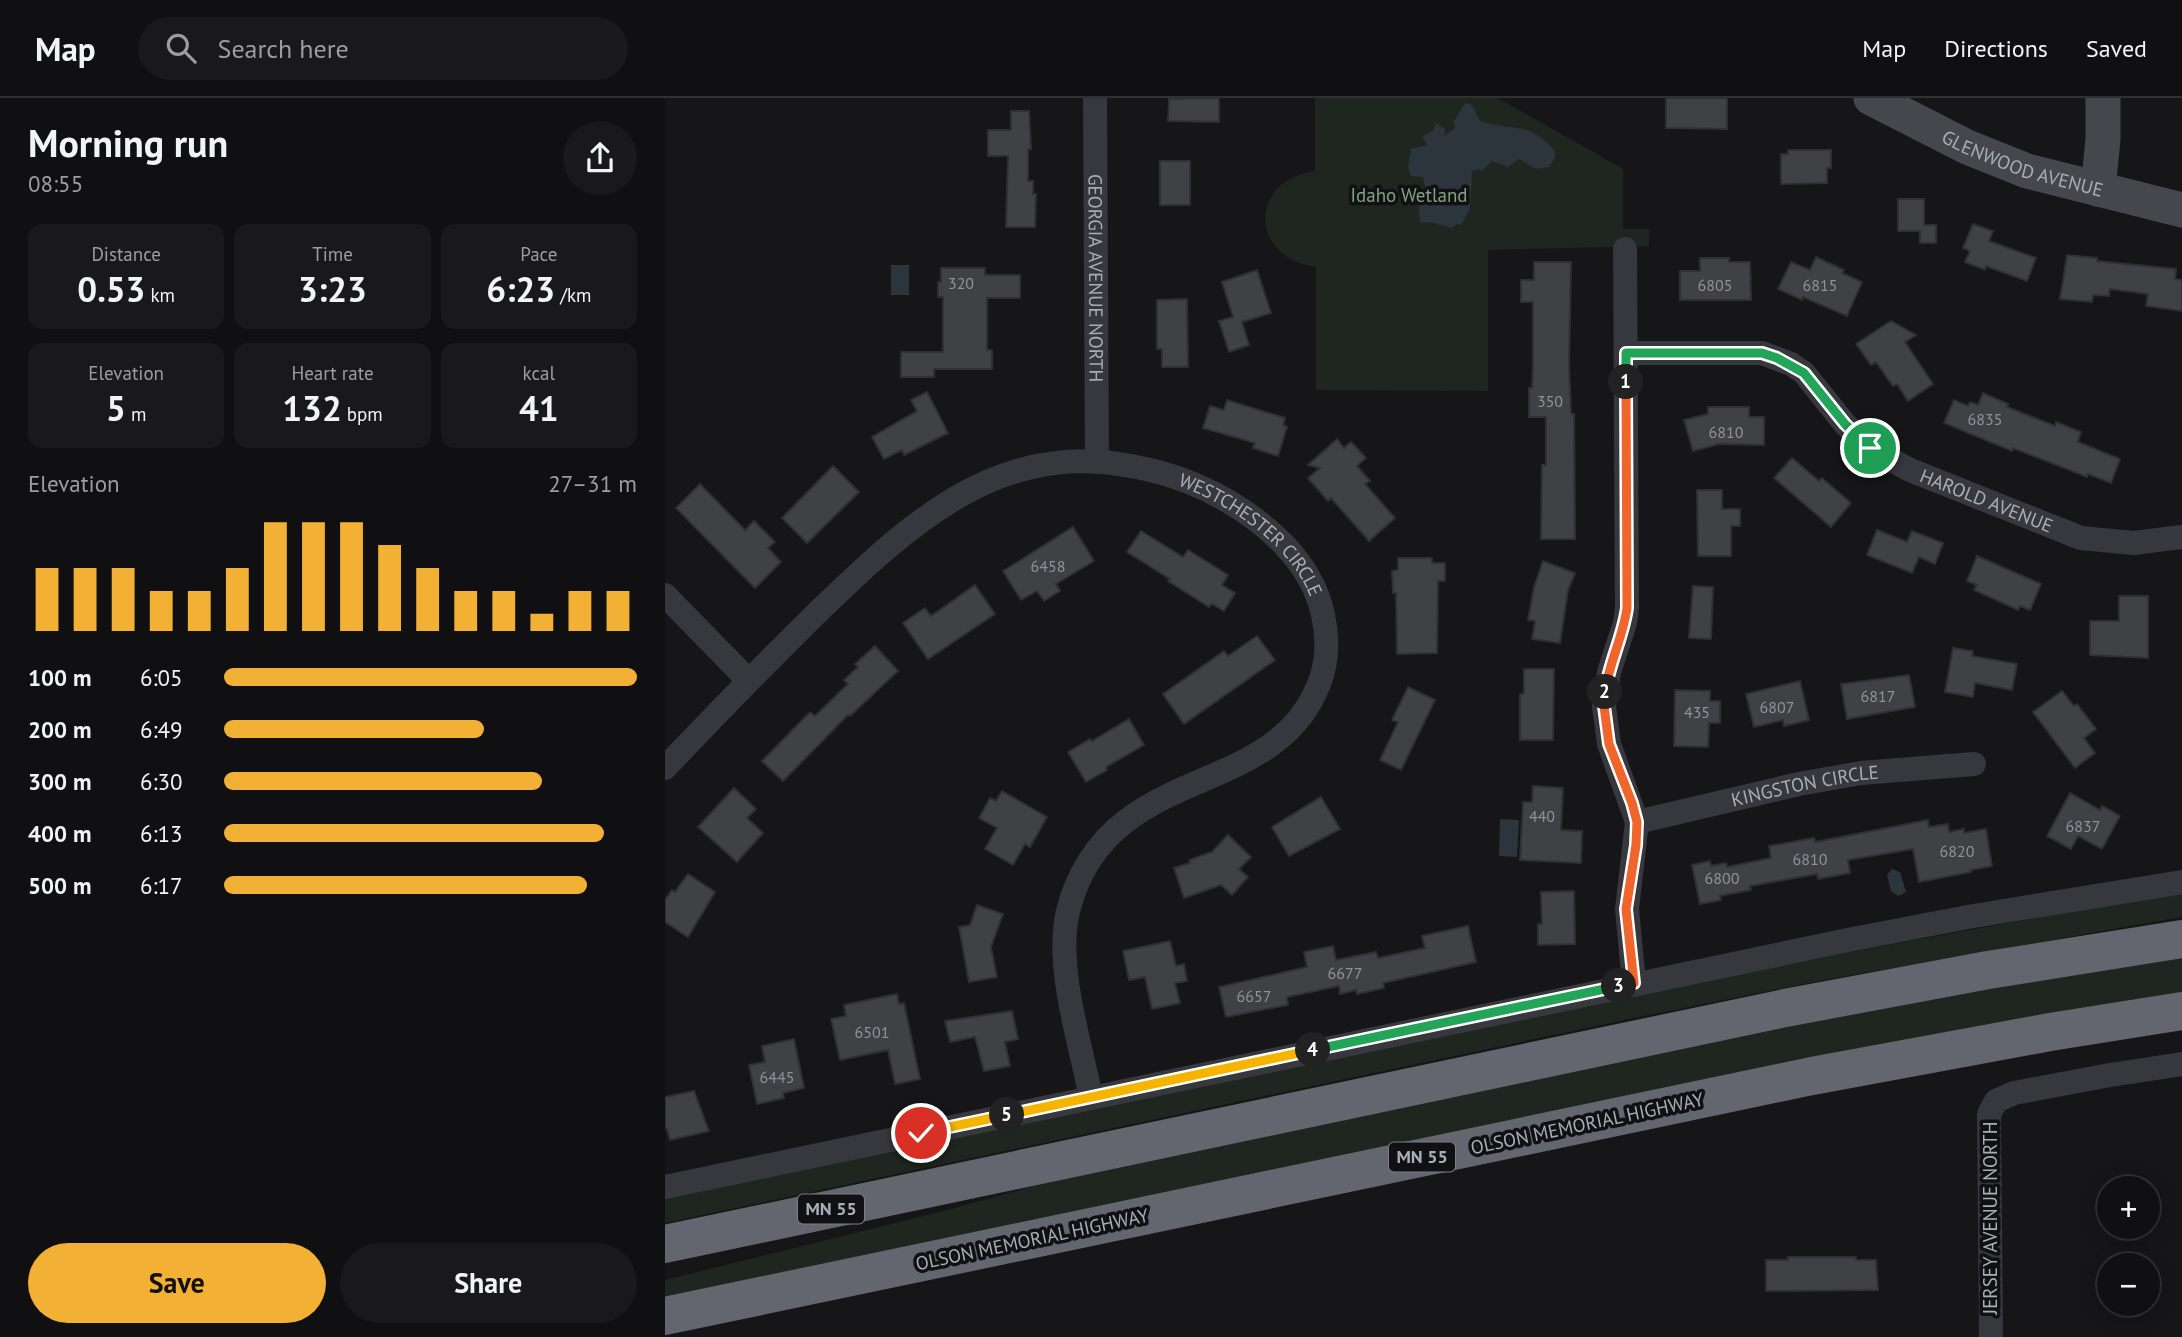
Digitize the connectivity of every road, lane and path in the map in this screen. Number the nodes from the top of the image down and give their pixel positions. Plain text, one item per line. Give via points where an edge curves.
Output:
1 (1095, 98) edge
2 (1871, 98) edge
3 (2103, 98) edge
4 (2098, 189) junction
5 (2182, 209) edge
6 (1625, 249) dead end
7 (1626, 353) junction
8 (1097, 460) junction
9 (2182, 537) edge
10 (665, 595) edge
11 (748, 680) junction
12 (1974, 764) dead end
13 (665, 768) edge
14 (1637, 822) junction
15 (2182, 882) edge
16 (2182, 939) edge
17 (1634, 983) junction
18 (2182, 1012) edge
19 (2182, 1064) edge
20 (1091, 1097) junction
21 (665, 1186) edge
22 (665, 1244) edge
23 (760, 1297) junction
24 (665, 1316) edge
25 (694, 1337) edge
26 (1991, 1337) edge

1 - 8 street, GEORGIA AVENUE NORTH
2 - 4 street, GLENWOOD AVENUE via 1996,159
3 - 4 street
4 - 5 street, GLENWOOD AVENUE
6 - 7 street
7 - 9 street, HAROLD AVENUE via 1762,353 1804,373 1870,448 1910,470 2081,538 2134,543
7 - 14 street via 1627,608 1604,706 1609,744
8 - 11 street, WESTCHESTER CIRCLE via 1049,463 1009,472 936,508 852,579
8 - 20 street, WESTCHESTER CIRCLE via 1176,476 1257,521 1303,566 1312,581 1323,613 1326,650 1312,700 1278,741 1248,761 1157,801 1127,820 1101,845 1081,876 1069,909 1065,962
10 - 11 street
11 - 13 street, WESTCHESTER CIRCLE
12 - 14 street, KINGSTON CIRCLE via 1799,784
14 - 17 street via 1626,909
15 - 17 street via 1968,917
16 - 22 highway, MN 55 via 1771,1011
17 - 20 street
18 - 23 highway, OLSON MEMORIAL HIGHWAY / MN 55 via 1812,1076
19 - 26 street, JERSEY AVENUE NORTH via 2033,1089 1996,1101 1989,1114
20 - 21 street
23 - 24 highway, OLSON MEMORIAL HIGHWAY / MN 55
23 - 25 highway via 728,1310

